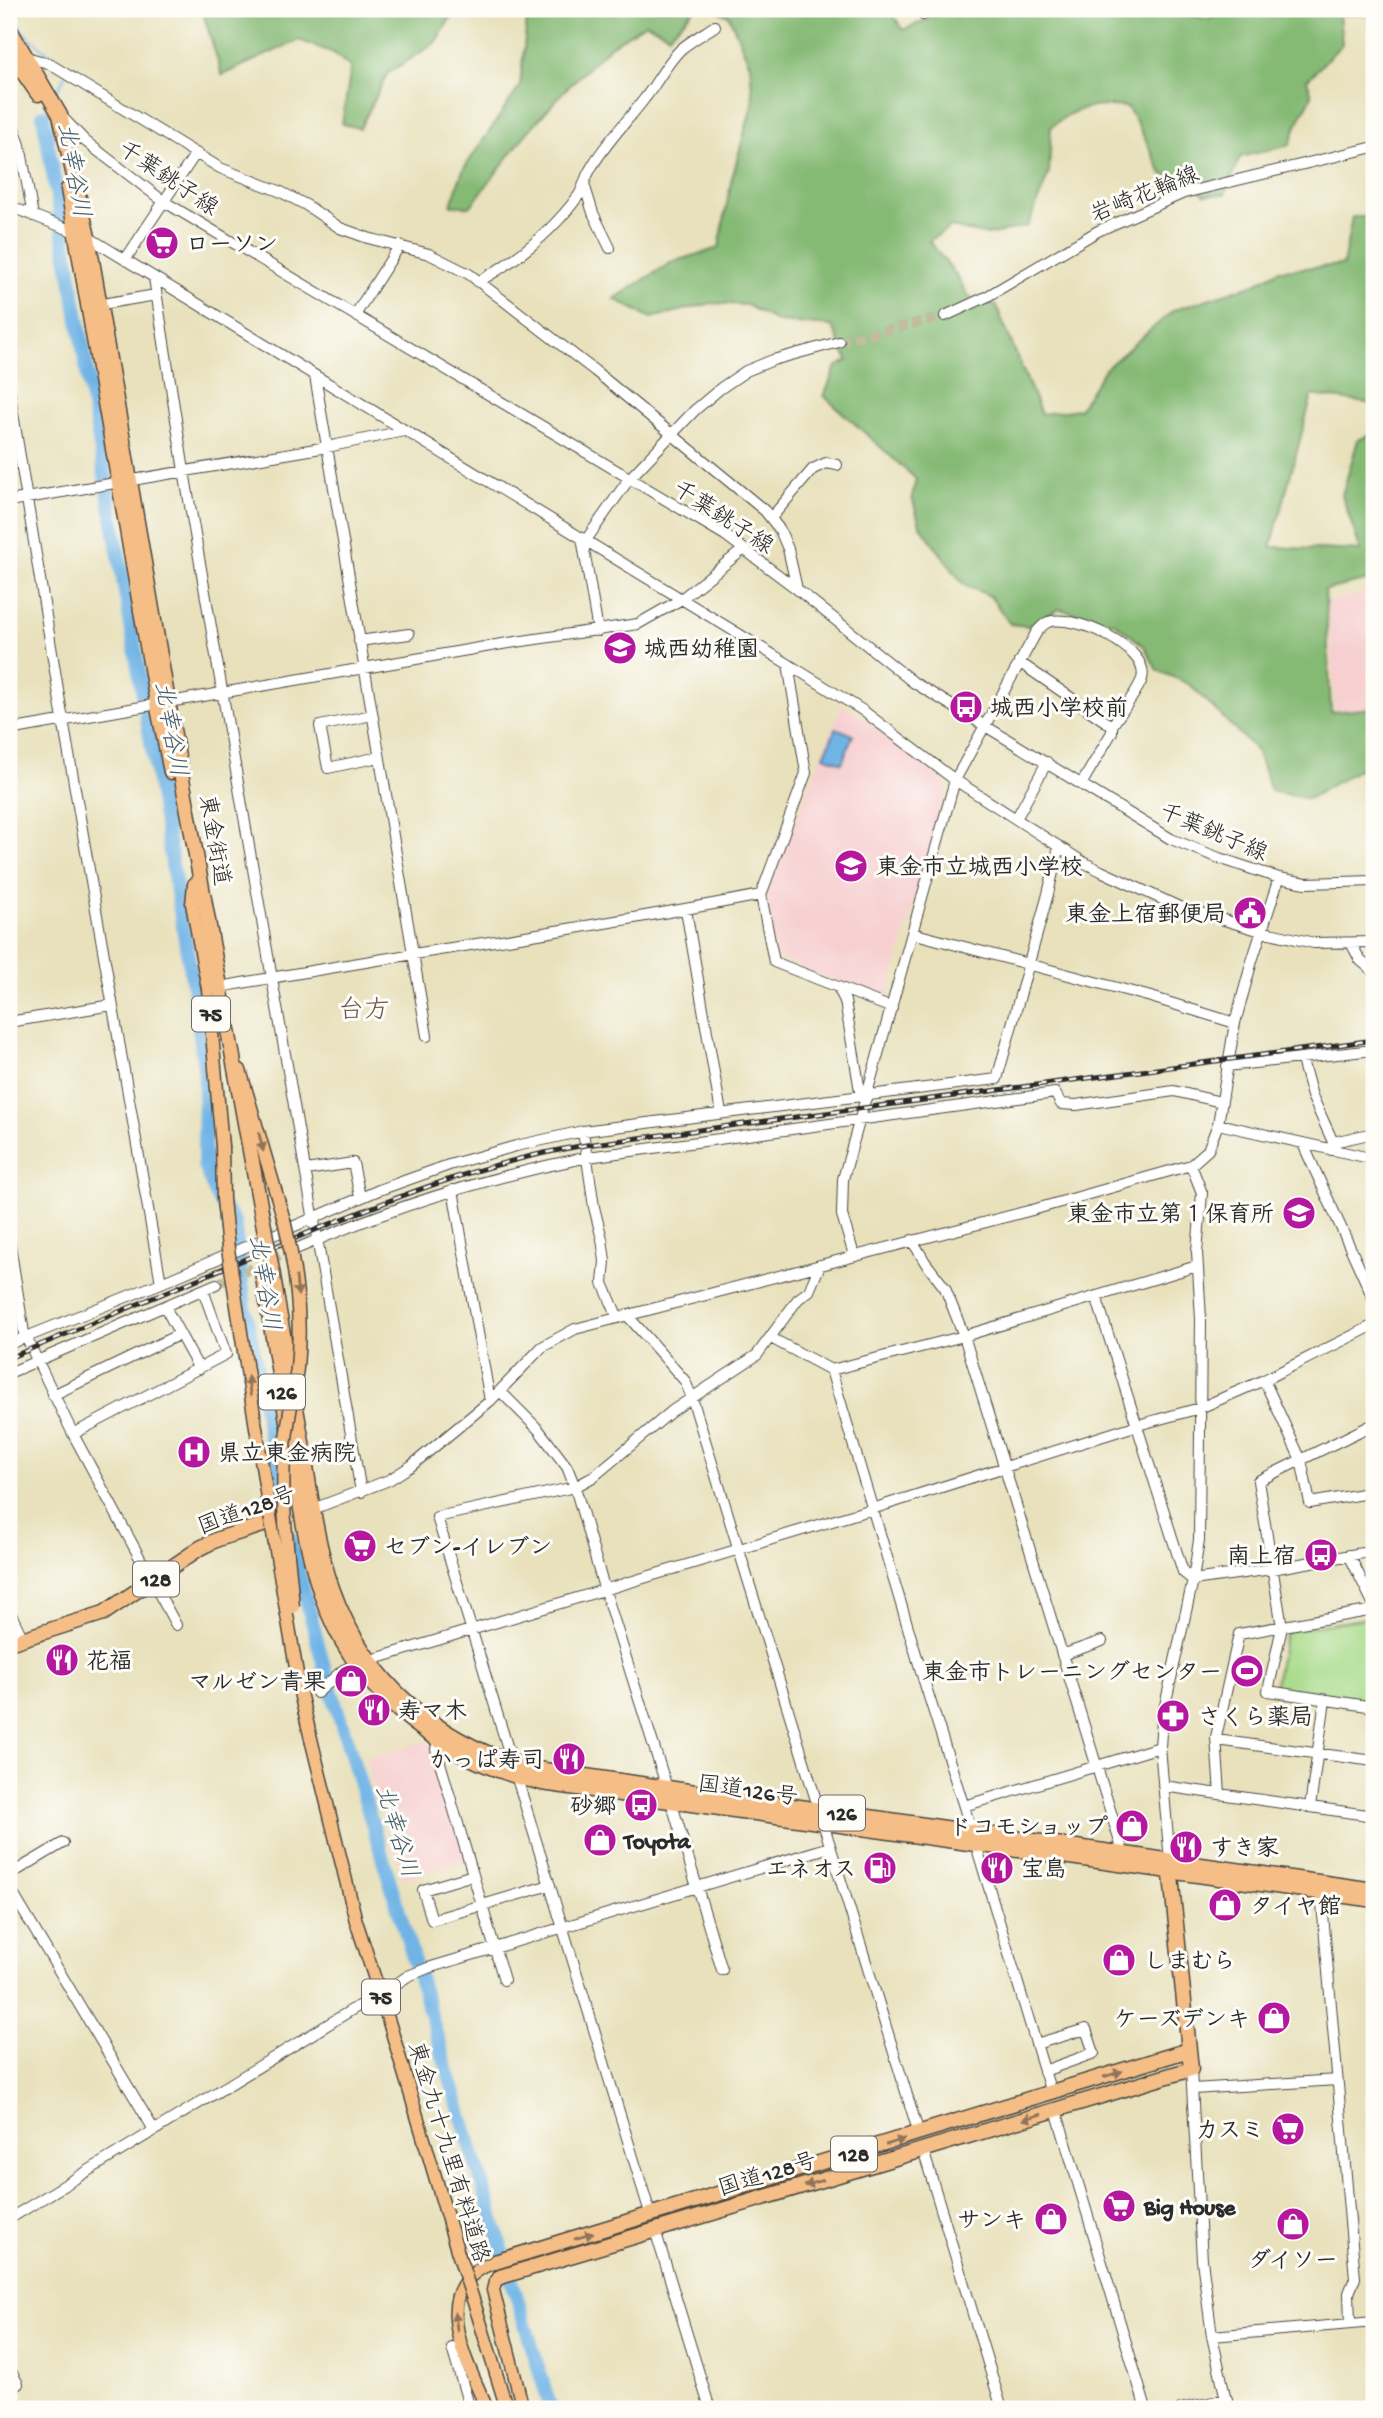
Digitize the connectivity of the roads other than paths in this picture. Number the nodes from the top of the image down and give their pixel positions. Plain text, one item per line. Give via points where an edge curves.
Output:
1 (919, 9) edge
2 (938, 9) edge
3 (715, 26) dead end
4 (9, 28) edge
5 (9, 52) edge
6 (25, 57) junction
7 (9, 113) edge
8 (60, 115) junction
9 (1374, 146) edge
10 (95, 150) junction
11 (196, 153) junction
12 (66, 154) junction
13 (584, 184) junction
14 (163, 201) junction
15 (9, 206) edge
16 (33, 216) junction
17 (82, 234) junction
18 (400, 245) junction
19 (610, 248) dead end
20 (125, 260) junction
21 (154, 278) junction
22 (478, 282) junction
23 (156, 295) junction
24 (108, 303) dead end
25 (355, 315) junction
26 (945, 316) tunnel mouth
27 (839, 342) tunnel mouth
28 (315, 376) junction
29 (9, 388) edge
30 (404, 431) junction
31 (671, 435) junction
32 (327, 447) junction
33 (837, 465) dead end
34 (184, 471) junction
35 (629, 479) junction
36 (126, 481) junction
37 (26, 498) junction
38 (9, 501) edge
39 (771, 518) junction
40 (584, 539) junction
41 (744, 549) junction
42 (797, 589) junction
43 (680, 600) junction
44 (598, 631) junction
45 (409, 634) dead end
46 (359, 641) junction
47 (1019, 662) junction
48 (788, 664) junction
49 (364, 669) junction
50 (224, 693) junction
51 (163, 703) junction
52 (372, 715) junction
53 (63, 720) junction
54 (983, 726) junction
55 (1112, 726) junction
56 (9, 730) edge
57 (379, 757) junction
58 (1047, 762) junction
59 (955, 780) junction
60 (1082, 783) junction
61 (1016, 819) junction
62 (1059, 846) junction
63 (1279, 878) junction
64 (1374, 881) edge
65 (194, 884) junction
66 (761, 895) junction
67 (686, 909) junction
68 (1261, 931) junction
69 (912, 933) junction
70 (1374, 942) edge
71 (1351, 943) junction
72 (413, 954) junction
73 (1028, 964) junction
74 (1374, 972) edge
75 (273, 977) junction
76 (220, 987) junction
77 (838, 987) junction
78 (112, 1005) junction
79 (892, 1008) junction
80 (9, 1022) edge
81 (1235, 1023) junction
82 (427, 1036) dead end
83 (1374, 1050) edge
84 (232, 1054) junction
85 (1302, 1060) junction
86 (1227, 1066) junction
87 (864, 1096) junction
88 (1221, 1102) junction
89 (721, 1113) junction
90 (860, 1121) junction
91 (1218, 1124) junction
92 (583, 1131) junction
93 (1374, 1133) edge
94 (1303, 1144) junction
95 (1332, 1146) junction
96 (588, 1157) junction
97 (1374, 1159) edge
98 (1191, 1165) junction
99 (306, 1170) junction
100 (453, 1190) junction
101 (360, 1197) junction
102 (313, 1216) junction
103 (260, 1229) junction
104 (9, 1239) edge
105 (912, 1240) junction
106 (316, 1241) junction
107 (296, 1250) tunnel mouth
108 (854, 1255) junction
109 (820, 1265) junction
110 (1197, 1266) junction
111 (161, 1283) junction
112 (216, 1284) tunnel mouth
113 (203, 1290) junction
114 (1096, 1296) junction
115 (1374, 1300) edge
116 (166, 1307) junction
117 (622, 1316) junction
118 (1374, 1325) edge
119 (180, 1334) junction
120 (964, 1336) junction
121 (26, 1337) junction
122 (771, 1338) junction
123 (9, 1344) edge
124 (37, 1362) junction
125 (198, 1369) junction
126 (831, 1370) junction
127 (9, 1373) edge
128 (1264, 1380) junction
129 (500, 1391) junction
130 (53, 1395) junction
131 (692, 1398) junction
132 (490, 1401) junction
133 (1200, 1408) junction
134 (1374, 1424) edge
135 (1138, 1425) junction
136 (72, 1434) junction
137 (1301, 1460) junction
138 (1004, 1468) junction
139 (575, 1487) junction
140 (361, 1492) junction
141 (1374, 1492) edge
142 (872, 1509) junction
143 (307, 1511) junction
144 (739, 1549) junction
145 (1374, 1551) edge
146 (1349, 1555) junction
147 (1272, 1569) junction
148 (1193, 1580) junction
149 (152, 1582) junction
150 (604, 1588) junction
151 (1374, 1605) edge
152 (9, 1611) edge
153 (1374, 1611) edge
154 (176, 1625) dead end
155 (1282, 1627) junction
156 (472, 1629) junction
157 (16, 1641) edge
158 (1102, 1641) dead end
159 (1062, 1655) junction
160 (363, 1662) junction
161 (317, 1693) dead end
162 (1325, 1700) junction
163 (1374, 1707) edge
164 (1216, 1740) junction
165 (438, 1742) junction
166 (312, 1743) junction
167 (1160, 1747) junction
168 (1318, 1754) junction
169 (1374, 1761) edge
170 (1096, 1766) junction
171 (517, 1771) junction
172 (1163, 1786) junction
173 (1220, 1794) junction
174 (669, 1795) junction
175 (964, 1806) junction
176 (1310, 1807) junction
177 (820, 1816) junction
178 (1374, 1816) edge
179 (974, 1839) junction
180 (63, 1843) dead end
181 (830, 1847) junction
182 (1124, 1855) junction
183 (1170, 1866) junction
184 (9, 1875) edge
185 (473, 1875) junction
186 (550, 1885) junction
187 (9, 1887) edge
188 (698, 1888) junction
189 (1374, 1890) edge
190 (1321, 1892) junction
191 (1374, 1900) edge
192 (12, 1902) edge
193 (482, 1905) junction
194 (563, 1928) junction
195 (494, 1949) junction
196 (722, 1970) dead end
197 (504, 1980) dead end
198 (387, 1990) dead end
199 (368, 2000) dead end
200 (1036, 2044) junction
201 (1189, 2050) junction
202 (1191, 2069) junction
203 (1044, 2071) junction
204 (1337, 2080) junction
205 (1193, 2089) junction
206 (1051, 2093) junction
207 (1056, 2110) junction
208 (154, 2130) junction
209 (919, 2134) junction
210 (923, 2150) junction
211 (786, 2175) junction
212 (789, 2190) junction
213 (9, 2219) edge
214 (653, 2223) junction
215 (495, 2262) joint
216 (521, 2263) junction
217 (499, 2277) joint
218 (1374, 2322) edge
219 (1350, 2324) junction
220 (1212, 2336) junction
221 (452, 2348) dead end
222 (9, 2368) edge
223 (18, 2384) dead end
224 (1227, 2404) edge
225 (470, 2409) edge
226 (487, 2409) edge
227 (507, 2409) edge
228 (523, 2409) edge
229 (710, 2409) edge
230 (1002, 2409) edge
231 (1146, 2409) edge
232 (1180, 2409) edge

1 - 2 street via 923,15
3 - 13 street via 673,57 606,146
4 - 6 highway, 東金街道 / 126
5 - 12 highway, 東金街道 / 126 via 46,106
6 - 8 highway, 東金街道 / 126
6 - 11 street via 56,68
7 - 16 street
8 - 10 street
8 - 12 highway, 東金街道 / 126
9 - 26 street, 岩崎花輪線 via 1184,192 1098,231
10 - 12 street, 千葉銚子線
10 - 14 street, 千葉銚子線
11 - 14 street
11 - 18 street via 306,205 340,228
12 - 17 highway, 東金街道 / 126
13 - 19 street
13 - 22 street via 563,214 528,248
14 - 20 street
14 - 25 street, 千葉銚子線
15 - 16 street
16 - 17 street
17 - 20 street
17 - 36 highway, 東金街道 / 126
18 - 22 street via 451,264
18 - 25 street
20 - 21 street
21 - 23 street
21 - 28 street
22 - 31 street
23 - 24 street
23 - 34 street
25 - 35 street, 千葉銚子線
27 - 31 street via 746,371 708,398
28 - 30 street
28 - 32 street
29 - 37 street
30 - 32 street
30 - 40 street
31 - 35 street
31 - 39 street
32 - 34 street
32 - 46 street
33 - 39 street via 826,463 813,469
34 - 36 street
34 - 50 street
35 - 40 street
35 - 41 street, 千葉銚子線
36 - 37 street
36 - 51 highway, 東金街道 / 126
37 - 38 street
37 - 53 street
39 - 42 street via 788,549
40 - 43 street
40 - 44 street
41 - 42 street, 千葉銚子線
41 - 43 street
42 - 54 street, 千葉銚子線 via 895,669
43 - 44 street via 638,624
43 - 48 street
44 - 49 street
45 - 46 street
46 - 49 street
47 - 54 street
47 - 55 street
47 - 55 street via 1047,622 1063,620 1093,627 1126,647 1141,664 1142,678
48 - 59 street via 862,710
48 - 66 street via 806,774
49 - 50 street
49 - 52 street
50 - 51 street
50 - 75 street
51 - 53 street
51 - 65 highway, 東金街道 / 126
51 - 76 highway, 東金街道 / 126
52 - 57 street
52 - 57 street via 320,726 328,768
53 - 56 street
53 - 78 street
54 - 58 street, 千葉銚子線
54 - 59 street
55 - 60 street
57 - 72 street
58 - 60 street, 千葉銚子線
58 - 61 street
59 - 61 street
59 - 69 street
60 - 63 street, 千葉銚子線 via 1171,839
61 - 62 street
62 - 68 street via 1177,906
62 - 73 street
63 - 64 street, 千葉銚子線 via 1306,883
63 - 68 street
65 - 103 highway, 東金街道 / 126
166 -> 65 main road, 東金九十九里有料道路 / 75, bridge via 263,1478 228,1249 212,1015 192,904
66 - 67 street
66 - 77 street via 774,962
67 - 72 street
67 - 89 street
68 - 71 street via 1314,943
68 - 81 street
69 - 73 street
69 - 79 street
70 - 71 street
71 - 74 street via 1360,960
72 - 75 street
72 - 82 street
73 - 81 street
73 - 87 street via 997,1079
75 - 76 street
75 - 99 street
76 - 84 highway, 東金街道 / 126
77 - 79 street
77 - 87 street
78 - 80 street
78 - 111 street
79 - 87 street
81 - 86 street
83 - 85 street
84 - 103 highway, 東金街道 / 126
84 -> 166 main road, 東金九十九里有料道路 / 75, bridge via 245,1084 297,1280 299,1336 283,1500
85 - 86 street
85 - 95 street
86 - 88 street
87 - 89 street
87 - 90 street
88 - 90 street via 1174,1091 1076,1105 1061,1104 1055,1093
88 - 91 street
89 - 92 street
90 - 96 street
90 - 108 street via 841,1197
91 - 94 street
91 - 98 street via 1208,1150
92 - 96 street
92 - 101 street via 449,1165
93 - 95 street
94 - 95 street
94 - 115 street
95 - 97 street
96 - 100 street
96 - 117 street via 605,1261 603,1283
98 - 105 street
98 - 110 street via 1202,1193
99 - 101 street via 353,1163
99 - 102 street
100 - 106 street
100 - 132 street
101 - 102 street
102 - 106 street
102 - 111 street
103 - 143 highway, 東金街道 / 126, bridge
104 - 121 street
105 - 108 street
105 - 120 street via 945,1288
106 - 107 street
106 - 140 street
108 - 109 street
109 - 117 street
109 - 122 street via 809,1291
110 - 114 street
110 - 133 street via 1202,1319
111 - 121 street
112 - 113 street
113 - 116 street
113 - 125 street via 226,1354
114 - 120 street
114 - 135 street
116 - 119 street
116 - 124 street
117 - 129 street via 552,1339
117 - 131 street via 685,1381
118 - 128 street
119 - 125 street
119 - 130 street
120 - 126 street
120 - 138 street
121 - 123 street
121 - 124 street
122 - 126 street
122 - 131 street via 757,1354
124 - 127 street
124 - 130 street
125 - 136 street
126 - 142 street
128 - 133 street
128 - 137 street
129 - 132 street
129 - 139 street via 551,1444
130 - 136 street
131 - 139 street
131 - 144 street
132 - 140 street via 411,1466
133 - 135 street
133 - 148 street via 1199,1540
134 - 137 street
135 - 138 street
135 - 148 street via 1182,1572
136 - 149 street
137 - 141 street via 1310,1503
137 - 147 street via 1258,1481
138 - 142 street
138 - 159 street
139 - 150 street
139 - 156 street via 437,1517
140 - 143 street
142 - 144 street
142 - 175 street
143 - 149 highway, 国道128号 / 128 via 218,1539
143 - 160 highway, 国道126号 / 126 via 331,1587
144 - 150 street
144 - 177 street
145 - 146 street
146 - 147 street
146 - 151 street
147 - 148 street
147 - 155 street
148 - 167 street
149 - 154 street
149 - 157 highway, 国道128号 / 128 via 104,1613
150 - 156 street
150 - 174 street
152 - 157 street
153 - 155 street
155 - 162 street via 1268,1691
155 - 164 street via 1239,1634
156 - 160 street
156 - 171 street
158 - 159 street
159 - 170 street
160 - 161 street via 343,1670
160 - 165 highway, 国道126号 / 126 via 388,1700
160 - 171 highway, 国道126号 / 126 via 421,1716
162 - 163 street
162 - 168 street
164 - 168 street
164 - 173 street
165 - 171 highway, 国道126号 / 126 via 480,1764
165 - 185 street via 436,1749
166 - 227 main road, 東金九十九里有料道路 / 75, bridge via 356,1921
167 - 170 street
167 - 172 street
168 - 169 street
168 - 176 street
170 - 175 street
170 - 182 street
171 - 174 highway, 国道126号 / 126 via 573,1775
171 - 186 street
172 - 173 street
172 - 183 street
173 - 176 street
174 - 177 highway, 国道126号 / 126
174 - 188 street
175 - 179 street
176 - 178 street
177 - 179 highway, 国道126号 / 126
177 - 181 street
179 - 182 highway, 国道126号 / 126
179 - 183 highway, 国道126号 / 126
179 - 200 street
180 - 184 street
181 - 188 street
181 - 209 street
182 - 183 highway, 国道126号 / 126
183 - 189 highway, 国道126号 / 126
183 - 190 highway, 国道126号 / 126
183 - 201 highway
185 - 193 street
185 - 193 street via 423,1890 432,1920
186 - 193 street
186 - 194 street
187 - 192 street
188 - 194 street
188 - 196 street
190 - 191 highway, 国道126号 / 126
190 - 204 street
192 - 208 street
193 - 195 street
194 - 195 street
194 - 214 street
195 - 197 street
195 - 198 street via 428,1968
199 - 208 street
200 - 203 street
200 - 203 street via 1086,2029 1094,2053
201 - 202 highway
206 -> 201 highway, 国道128号 / 128
202 - 205 street
202 - 207 highway, 国道128号 / 128
203 - 206 street
204 - 205 street
204 - 219 street via 1355,2278 1349,2293
205 - 220 street via 1202,2260
206 - 207 highway
206 - 209 highway, 国道128号 / 128
207 -> 210 highway, 国道128号 / 128
207 - 231 street
208 - 213 street
209 - 210 highway
211 -> 209 highway, 国道128号 / 128
210 -> 212 highway, 国道128号 / 128
210 - 230 street
211 - 212 highway
211 - 214 highway, 国道128号 / 128
212 - 214 highway, 国道128号 / 128
214 - 216 highway, 国道128号 / 128
214 - 229 street
215 - 216 highway, 国道128号 / 128
226 -> 215 main road via 454,2317 458,2295 467,2280
216 - 217 highway, 国道128号 / 128
217 - 228 main road via 493,2290
218 - 219 street
219 - 220 street
220 - 224 street
221 - 225 street
222 - 223 street
224 - 232 street

